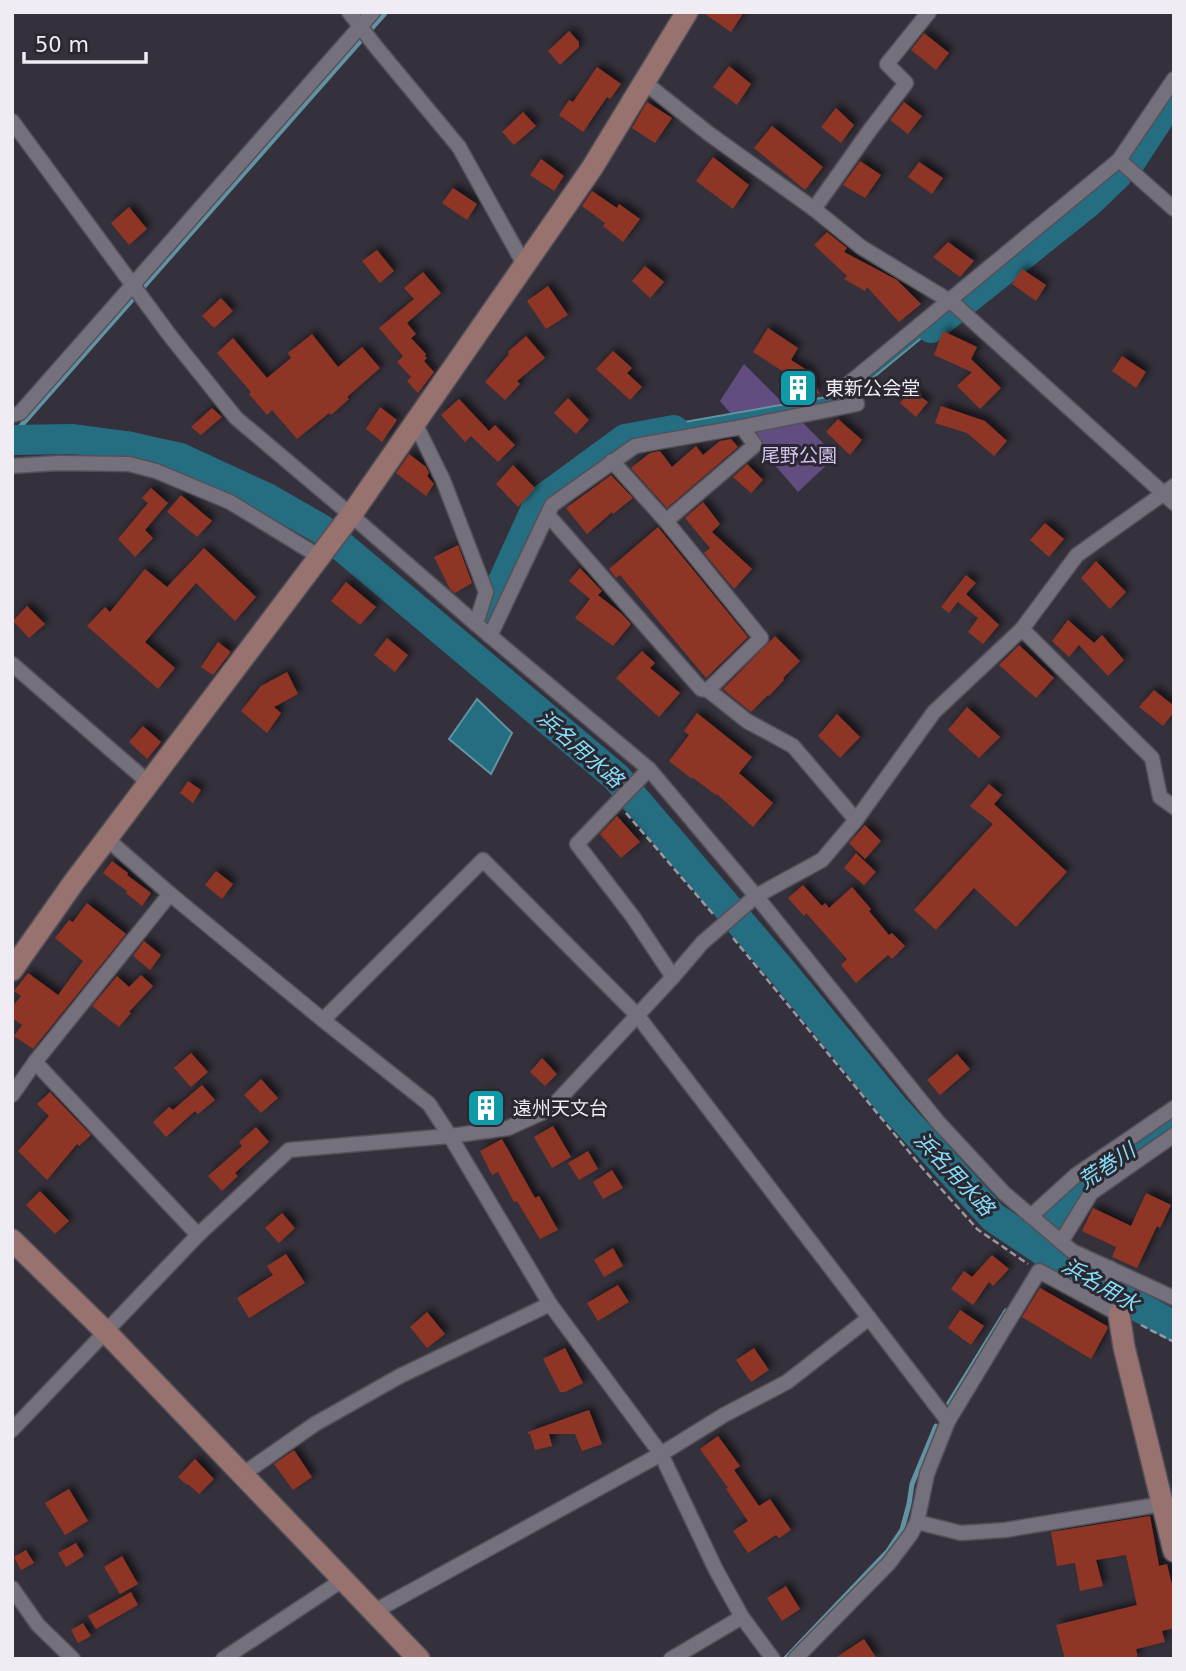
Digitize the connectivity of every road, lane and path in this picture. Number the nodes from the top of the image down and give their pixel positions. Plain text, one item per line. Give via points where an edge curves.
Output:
1 (349, 12) edge
2 (373, 12) edge
3 (687, 12) edge
4 (929, 12) edge
5 (361, 28) junction
6 (1174, 79) edge
7 (644, 82) junction
8 (12, 121) edge
9 (1119, 160) junction
10 (814, 209) junction
11 (1174, 209) edge
12 (525, 266) junction
13 (134, 285) junction
14 (954, 306) junction
15 (12, 415) edge
16 (415, 423) junction
17 (741, 427) junction
18 (612, 461) junction
19 (12, 466) edge
20 (1171, 494) edge
21 (548, 515) junction
22 (347, 521) junction
23 (666, 521) junction
24 (320, 557) junction
25 (476, 624) junction
26 (1022, 629) junction
27 (490, 636) junction
28 (14, 668) edge
29 (708, 690) junction
30 (649, 769) junction
31 (148, 782) junction
32 (617, 801) junction
33 (1174, 807) edge
34 (856, 820) junction
35 (107, 839) junction
36 (170, 894) junction
37 (753, 900) junction
38 (722, 924) junction
39 (12, 970) edge
40 (674, 977) junction
41 (637, 1015) junction
42 (323, 1020) junction
43 (35, 1062) junction
44 (12, 1095) edge
45 (1174, 1108) edge
46 (1174, 1135) edge
47 (450, 1136) junction
48 (1031, 1216) junction
49 (198, 1235) junction
50 (12, 1240) edge
51 (1061, 1242) junction
52 (1110, 1268) junction
53 (1039, 1271) junction
54 (1174, 1298) edge
55 (550, 1304) junction
56 (1119, 1314) junction
57 (869, 1318) junction
58 (106, 1332) junction
59 (1174, 1342) edge
60 (948, 1421) junction
61 (12, 1430) edge
62 (661, 1454) junction
63 (243, 1474) junction
64 (1163, 1504) junction
65 (917, 1522) junction
66 (1174, 1551) edge
67 (344, 1579) junction
68 (12, 1588) edge
69 (375, 1611) junction
70 (742, 1617) junction
71 (74, 1659) edge
72 (223, 1659) edge
73 (419, 1659) edge
74 (671, 1659) edge
75 (773, 1659) edge
76 (795, 1659) edge

1 - 5 street
2 - 5 street
3 - 7 street
4 - 10 street via 887,64 905,83
5 - 12 street via 459,147
5 - 13 street
6 - 9 street
7 - 10 street
7 - 12 street
8 - 13 street
9 - 11 street
9 - 14 street
10 - 14 street via 861,247
12 - 16 street
13 - 15 street via 20,413
13 - 22 street via 236,418
14 - 17 street via 847,384 857,404
14 - 20 street
16 - 22 street
16 - 25 street via 443,480 486,592
17 - 18 street via 635,446
17 - 23 street via 755,445
18 - 21 street via 552,505
18 - 23 street
19 - 24 street via 129,464 156,471 230,502
20 - 26 street via 1077,555
21 - 27 street
21 - 29 street via 701,689
22 - 24 street
22 - 25 street
23 - 29 street via 761,638
24 - 31 street
25 - 27 street
26 - 33 street via 1152,758 1160,797
26 - 34 street via 934,712
27 - 30 street
28 - 31 street
29 - 34 street via 747,721 793,746
30 - 32 street
30 - 37 street
31 - 35 street
32 - 38 path
32 - 40 street via 577,844
34 - 37 street via 822,860
35 - 36 street
35 - 39 street
36 - 42 street
36 - 43 street
37 - 38 street
37 - 48 street via 938,1122 1004,1194
38 - 40 street
38 - 53 path via 972,1223
40 - 41 street
41 - 42 street via 483,860
41 - 47 street via 551,1109 508,1128
41 - 57 street
42 - 47 street via 429,1104
43 - 44 street
43 - 49 street
45 - 48 street via 1076,1175
46 - 51 street via 1091,1193
47 - 49 street via 289,1150
47 - 55 street
48 - 51 street
49 - 58 street
50 - 58 street
51 - 52 street
52 - 54 street
52 - 56 street
53 - 56 street
53 - 60 street
55 - 62 street
55 - 63 street via 400,1376 315,1424
56 - 59 path
56 - 64 street
57 - 60 street
57 - 62 street via 787,1382
58 - 61 street
58 - 63 street
60 - 65 street via 927,1474
62 - 69 street
62 - 70 street
63 - 67 street
64 - 65 street via 1005,1530 961,1533
64 - 66 street
65 - 76 street via 889,1563
67 - 69 street
67 - 72 street
68 - 71 street via 38,1625
69 - 73 street
70 - 74 street
70 - 75 street

